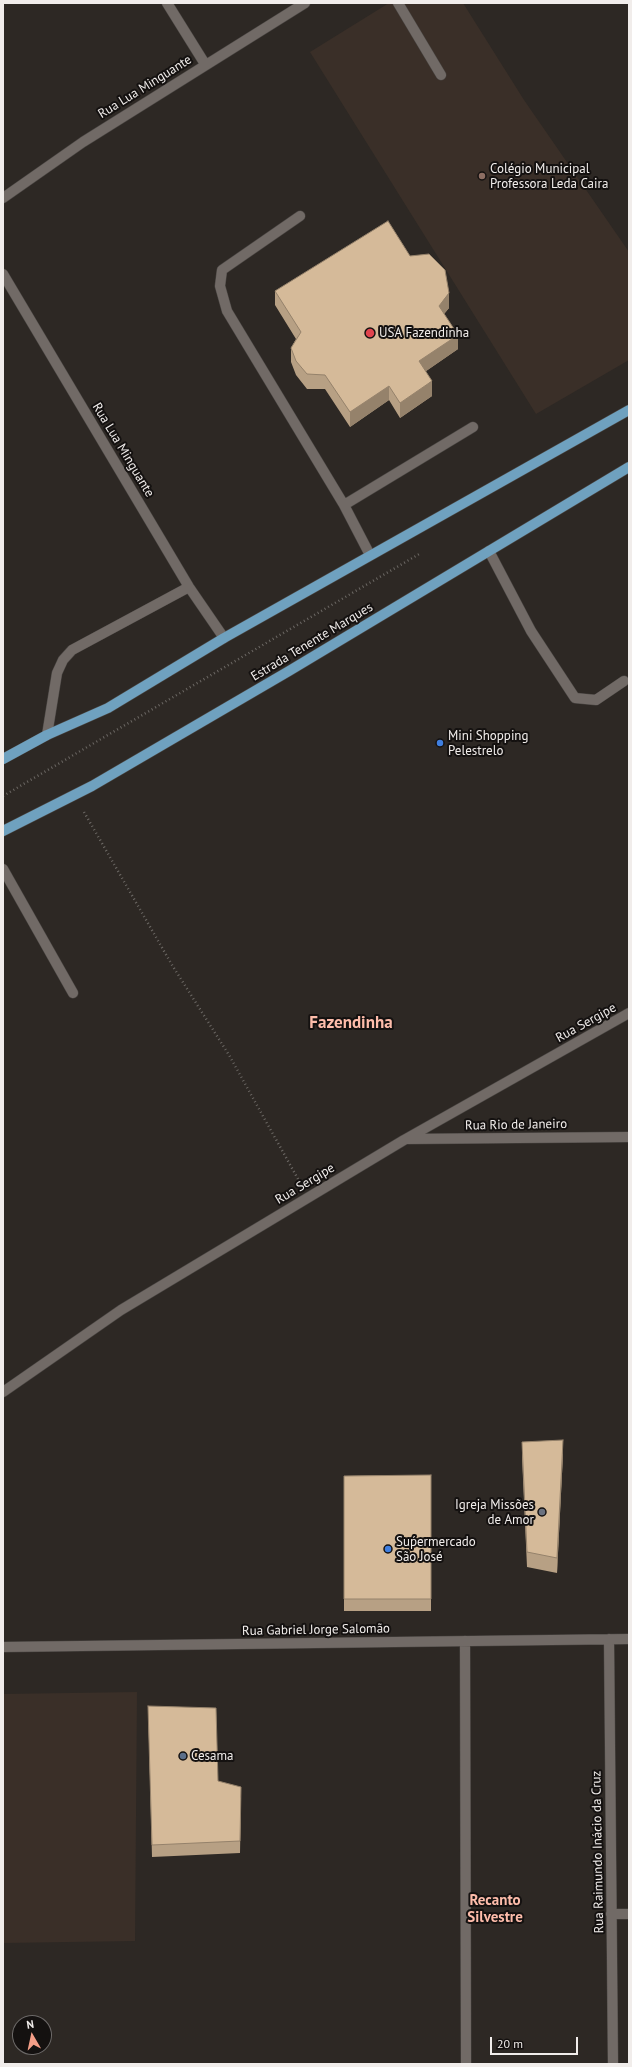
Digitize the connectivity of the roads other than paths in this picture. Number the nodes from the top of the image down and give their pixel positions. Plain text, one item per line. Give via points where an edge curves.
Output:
1 (167, 3) edge
2 (305, 3) edge
3 (398, 3) edge
4 (206, 64) junction
5 (441, 75) dead end
6 (3, 198) edge
7 (300, 216) dead end
8 (3, 274) edge
9 (629, 410) edge
10 (473, 427) dead end
11 (629, 467) edge
12 (344, 505) junction
13 (489, 551) junction
14 (370, 555) junction
15 (189, 588) junction
16 (224, 638) junction
17 (624, 681) dead end
18 (47, 734) junction
19 (3, 759) edge
20 (3, 831) edge
21 (3, 869) edge
22 (73, 993) dead end
23 (629, 1014) edge
24 (629, 1137) edge
25 (404, 1140) junction
26 (3, 1392) edge
27 (629, 1638) edge
28 (609, 1639) junction
29 (465, 1641) junction
30 (3, 1647) edge
31 (611, 1914) junction
32 (629, 1914) edge
33 (466, 2064) edge
34 (613, 2064) edge

1 - 4 street
2 - 4 street, Rua Lua Minguante
3 - 5 street
4 - 6 street, Rua Lua Minguante via 83,142
7 - 12 street via 222,270 220,286 227,311
8 - 15 street, Rua Lua Minguante
9 - 14 main road
10 - 12 street
11 - 13 main road, Estrada Tenente Marques
12 - 14 street
13 - 17 street via 531,631 575,698 596,700
13 - 20 main road, Estrada Tenente Marques via 92,786
14 - 16 main road
15 - 16 street, Rua Lua Minguante
15 - 18 street via 72,650 63,660 57,673
16 - 18 main road via 108,708
18 - 19 main road
21 - 22 street
23 - 25 street, Rua Sergipe
24 - 25 street, Rua Rio de Janeiro
25 - 26 street, Rua Sergipe via 121,1310
27 - 28 street, Rua Gabriel Jorge Salomão
28 - 29 street, Rua Gabriel Jorge Salomão
28 - 31 street, Rua Raimundo Inácio da Cruz
29 - 30 street, Rua Gabriel Jorge Salomão
29 - 33 street
31 - 32 street
31 - 34 street, Rua Raimundo Inácio da Cruz

